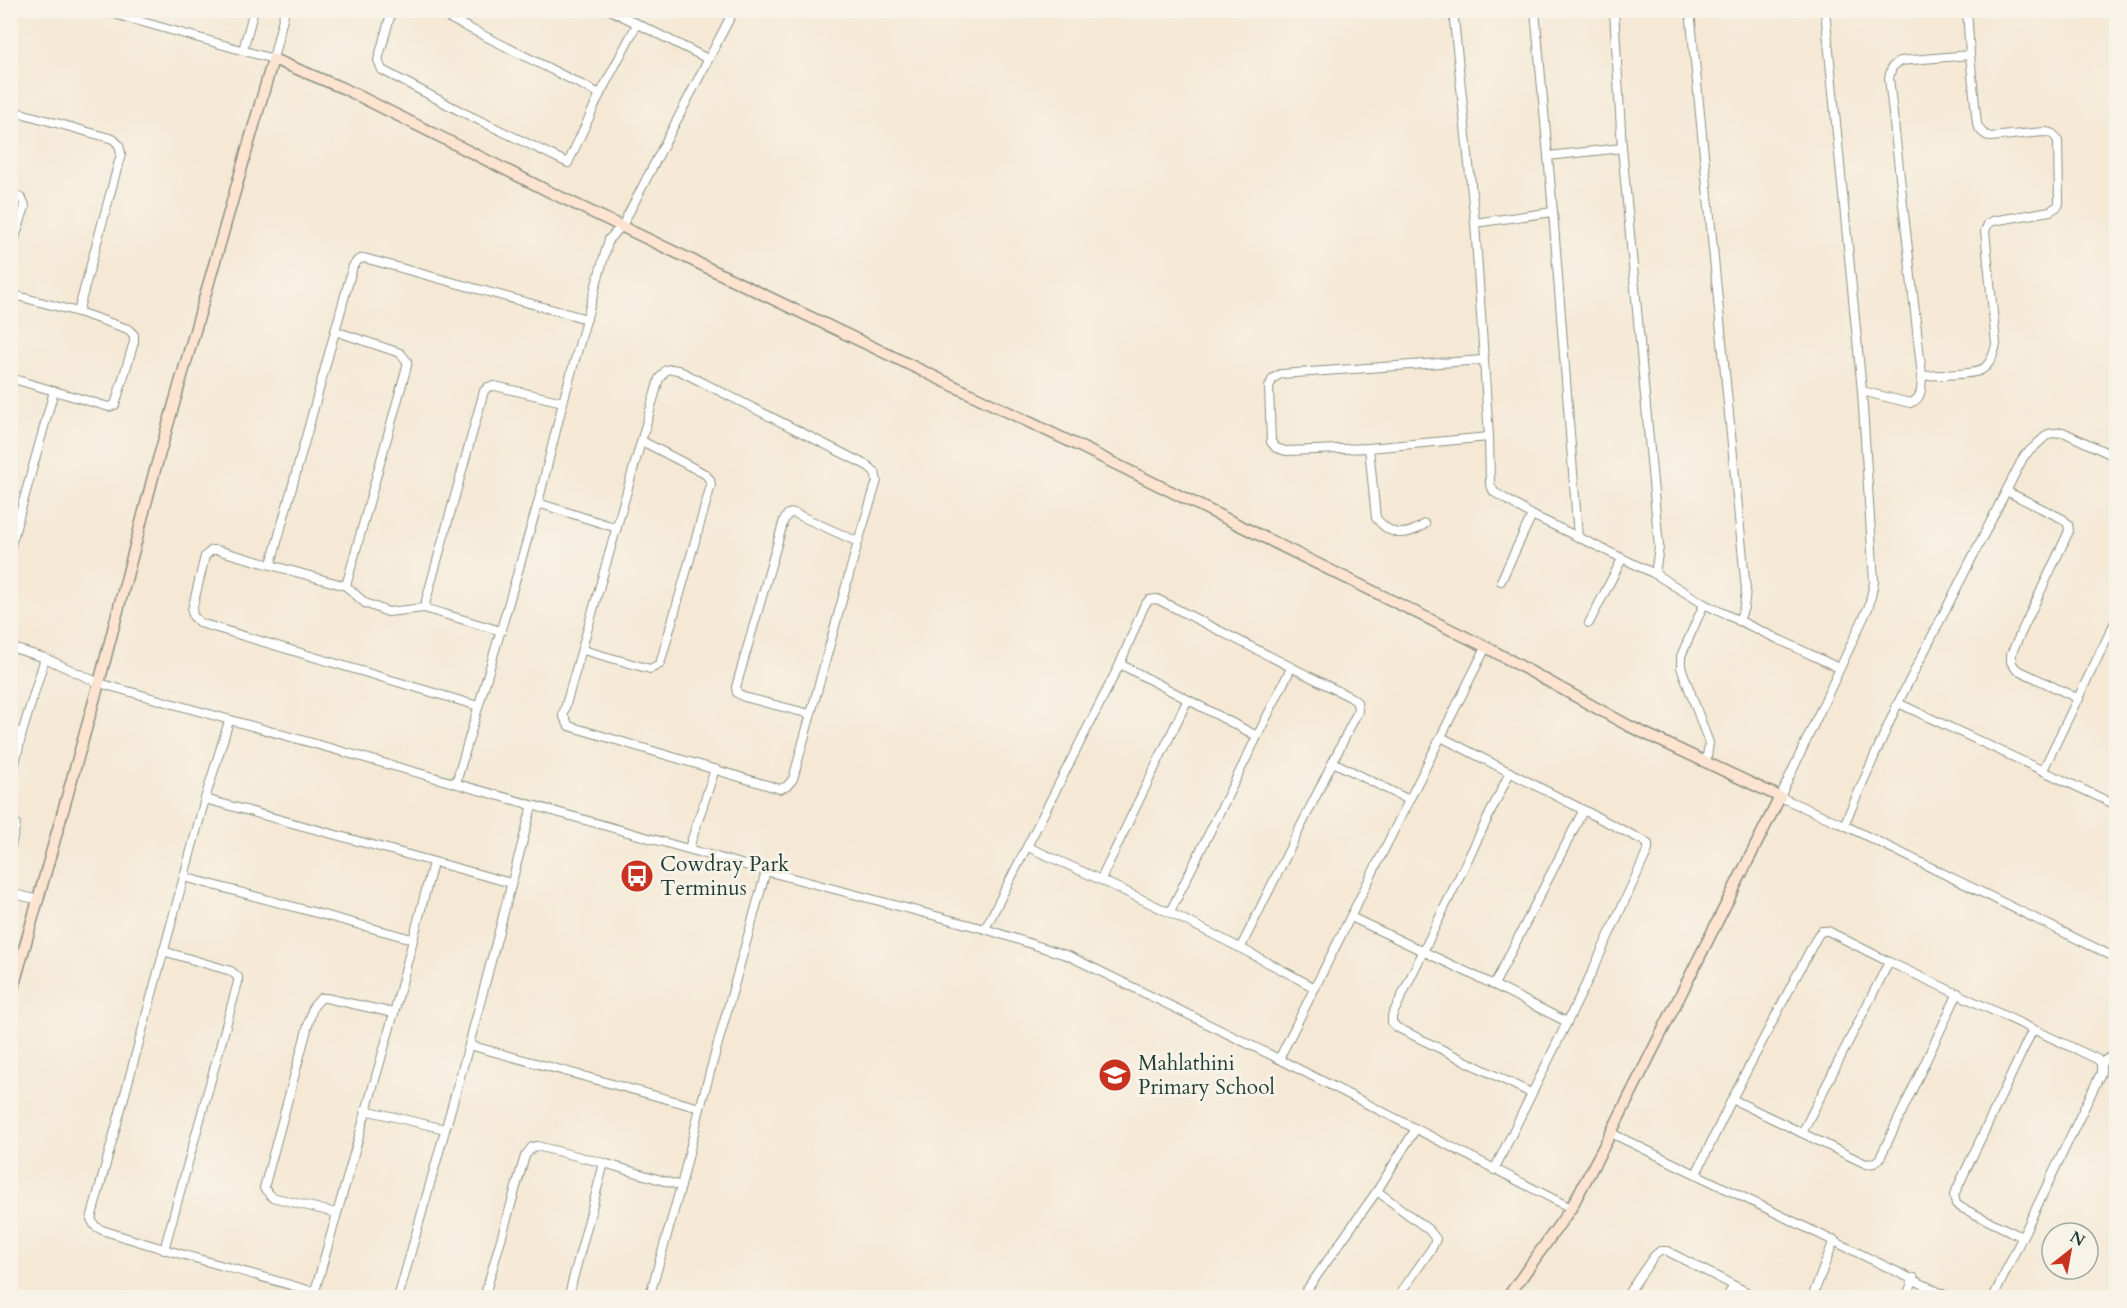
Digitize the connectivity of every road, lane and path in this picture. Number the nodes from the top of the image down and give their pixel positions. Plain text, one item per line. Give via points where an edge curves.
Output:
1 (100, 10) edge
2 (254, 10) edge
3 (285, 10) edge
4 (392, 10) edge
5 (433, 10) edge
6 (610, 10) edge
7 (734, 10) edge
8 (1453, 10) edge
9 (1535, 10) edge
10 (1614, 10) edge
11 (1690, 10) edge
12 (1825, 10) edge
13 (1966, 10) edge
14 (637, 24) junction
15 (243, 50) junction
16 (1970, 55) junction
17 (273, 59) junction
18 (708, 59) junction
19 (600, 94) junction
20 (10, 110) edge
21 (1622, 148) junction
22 (1548, 156) junction
23 (10, 193) edge
24 (1553, 212) junction
25 (1475, 223) junction
26 (622, 226) junction
27 (10, 253) edge
28 (10, 294) edge
29 (78, 312) junction
30 (587, 319) junction
31 (335, 331) junction
32 (1484, 360) junction
33 (1922, 376) junction
34 (10, 378) edge
35 (54, 391) junction
36 (1862, 391) junction
37 (563, 402) junction
38 (1489, 437) junction
39 (642, 441) junction
40 (1369, 448) junction
41 (2116, 457) edge
42 (2006, 491) junction
43 (538, 503) junction
44 (1532, 515) junction
45 (1425, 524) dead end
46 (617, 528) junction
47 (1578, 537) junction
48 (858, 542) junction
49 (10, 549) edge
50 (1622, 559) junction
51 (271, 564) junction
52 (1655, 574) junction
53 (1501, 581) dead end
54 (346, 586) junction
55 (1704, 604) junction
56 (424, 608) junction
57 (2116, 620) edge
58 (1739, 621) junction
59 (1589, 623) dead end
60 (501, 631) junction
61 (10, 647) edge
62 (1486, 647) junction
63 (583, 650) junction
64 (45, 658) junction
65 (1120, 664) junction
66 (1291, 668) junction
67 (1839, 668) junction
68 (99, 683) junction
69 (2079, 699) junction
70 (1187, 700) junction
71 (1898, 702) junction
72 (478, 706) junction
73 (810, 714) junction
74 (230, 721) junction
75 (10, 730) edge
76 (22, 733) junction
77 (1257, 736) junction
78 (1442, 737) junction
79 (1333, 762) junction
80 (1706, 763) junction
81 (715, 770) junction
82 (2043, 770) junction
83 (1510, 772) junction
84 (456, 783) junction
85 (10, 786) edge
86 (1780, 797) junction
87 (205, 799) junction
88 (1409, 800) junction
89 (2116, 805) edge
90 (532, 806) junction
91 (1583, 811) junction
92 (10, 814) edge
93 (1844, 825) junction
94 (1028, 847) junction
95 (689, 848) junction
96 (10, 850) edge
97 (433, 863) junction
98 (766, 872) junction
99 (184, 877) junction
100 (1101, 879) junction
101 (512, 883) junction
102 (10, 893) edge
103 (39, 900) junction
104 (1170, 912) junction
105 (1351, 917) junction
106 (985, 929) junction
107 (412, 939) junction
108 (1241, 947) junction
109 (163, 951) junction
110 (1422, 951) junction
111 (2116, 957) edge
112 (1889, 962) junction
113 (1494, 985) junction
114 (1315, 988) junction
115 (1958, 993) junction
116 (10, 999) edge
117 (393, 1013) junction
118 (1567, 1022) junction
119 (2033, 1029) junction
120 (469, 1045) junction
121 (2116, 1053) edge
122 (1279, 1059) junction
123 (2101, 1063) junction
124 (1531, 1093) junction
125 (1732, 1099) junction
126 (700, 1108) junction
127 (365, 1110) junction
128 (445, 1129) junction
129 (1415, 1130) junction
130 (1611, 1133) junction
131 (1802, 1133) junction
132 (604, 1163) junction
133 (1494, 1170) junction
134 (1696, 1174) junction
135 (681, 1186) junction
136 (1377, 1191) junction
137 (1571, 1208) junction
138 (336, 1213) junction
139 (2022, 1237) junction
140 (1834, 1240) junction
141 (164, 1250) junction
142 (1914, 1278) junction
143 (1734, 1286) junction
144 (314, 1295) edge
145 (398, 1298) edge
146 (484, 1298) edge
147 (568, 1298) edge
148 (649, 1298) edge
149 (1300, 1298) edge
150 (1396, 1298) edge
151 (1507, 1298) edge
152 (1625, 1298) edge
153 (1726, 1298) edge
154 (1758, 1298) edge
155 (1812, 1298) edge
156 (1906, 1298) edge
157 (1951, 1298) edge
158 (1993, 1298) edge

1 - 15 street
2 - 15 street
3 - 17 street
4 - 19 street via 378,60 382,70 568,163
5 - 19 street
6 - 14 street
7 - 18 street
8 - 25 street
9 - 22 street
10 - 21 street
11 - 58 street via 1746,590
12 - 36 street
13 - 16 street
14 - 18 street
14 - 19 street
15 - 17 street
16 - 33 street via 1900,60 1892,67 1889,78
16 - 33 street via 1977,124 1984,135 2050,132 2055,136 2059,203 2050,211 1988,224 1985,231 1996,344 1988,364 1980,371
17 - 26 street via 345,89
17 - 68 street via 153,477
18 - 26 street
20 - 29 street via 113,139 119,145 121,154
21 - 22 street
21 - 52 street via 1659,547
22 - 24 street
23 - 27 street via 20,196 25,207
24 - 25 street
24 - 47 street
25 - 32 street
26 - 30 street via 609,239
26 - 62 street
28 - 29 street
29 - 35 street via 128,329 134,335 119,396 115,405 109,407
30 - 31 street via 364,258 352,266
30 - 37 street
31 - 51 street
31 - 54 street via 400,353 407,361
32 - 38 street
32 - 40 street via 1281,374 1273,378 1269,387 1271,442 1276,448
33 - 36 street via 1920,397 1910,403
34 - 35 street
35 - 49 street
36 - 67 street via 1874,582 1869,606
37 - 43 street
37 - 56 street via 495,386 484,391
38 - 40 street
38 - 44 street via 1490,484 1494,492
39 - 46 street
39 - 48 street via 661,375 666,370 678,370 868,465 877,481
39 - 63 street via 705,474 711,485 660,664 650,669
40 - 45 street via 1376,518 1382,526 1403,535
41 - 42 street via 2063,432 2048,434 2024,456
42 - 69 street via 2062,519 2069,531 2010,662 2016,669
42 - 71 street
43 - 46 street
43 - 60 street
44 - 47 street
44 - 53 street
46 - 63 street
47 - 50 street
48 - 73 street
48 - 73 street via 795,513 788,514 736,687 744,697
50 - 52 street
50 - 59 street
51 - 54 street
51 - 72 street via 217,550 208,552 192,610 196,620
52 - 55 street
54 - 56 street via 365,603 388,612
55 - 58 street
55 - 80 street via 1681,656 1681,667 1709,744
56 - 60 street
57 - 69 street
58 - 67 street
60 - 72 street
61 - 64 street
62 - 78 street
62 - 80 street via 1629,726
63 - 81 street via 563,715 569,726
64 - 68 street
64 - 76 street
65 - 66 street via 1144,606 1149,600 1157,600
65 - 70 street
65 - 94 street
66 - 77 street
66 - 79 street via 1356,702 1358,711
67 - 86 street
68 - 74 street
68 - 103 street
69 - 82 street
70 - 77 street
70 - 100 street
71 - 82 street
71 - 93 street
72 - 84 street
73 - 81 street via 793,779 787,786 780,789
74 - 84 street
74 - 87 street
75 - 76 street
76 - 85 street
77 - 104 street
78 - 83 street
78 - 88 street
79 - 88 street
79 - 108 street
80 - 86 street
81 - 95 street
82 - 89 street
83 - 91 street
83 - 110 street
84 - 90 street
86 - 93 street
86 - 130 street
87 - 97 street
87 - 99 street
88 - 105 street
90 - 95 street
90 - 101 street
91 - 113 street
91 - 118 street via 1642,840 1648,844 1648,850
92 - 96 street via 16,824
93 - 111 street
94 - 100 street
94 - 106 street
95 - 98 street
97 - 101 street
97 - 107 street
98 - 106 street
98 - 126 street
99 - 107 street
99 - 109 street
100 - 104 street
101 - 120 street
102 - 103 street
103 - 116 street
104 - 108 street
105 - 110 street
105 - 114 street
106 - 122 street via 1069,956
107 - 117 street
108 - 114 street
109 - 141 street via 91,1219 102,1230
109 - 141 street via 238,976
110 - 113 street
110 - 124 street via 1392,1016 1396,1028
112 - 115 street
112 - 125 street via 1822,931
112 - 131 street
113 - 118 street
114 - 122 street
115 - 119 street
115 - 131 street via 1880,1158 1866,1164
117 - 127 street
117 - 138 street via 326,998 313,1007 264,1188 272,1197
118 - 124 street
119 - 123 street
119 - 139 street via 1954,1195 1956,1204 1962,1208
120 - 126 street
120 - 128 street
121 - 123 street
122 - 129 street
123 - 139 street via 2101,1073
124 - 133 street
125 - 131 street
125 - 134 street
126 - 135 street
127 - 128 street
127 - 138 street
128 - 145 street
129 - 133 street
129 - 136 street
130 - 134 street
130 - 137 street
132 - 135 street
132 - 146 street via 537,1146 527,1151
132 - 147 street
133 - 137 street
134 - 140 street
135 - 148 street
136 - 149 street
136 - 150 street via 1436,1239
137 - 151 street
138 - 144 street
139 - 158 street
140 - 142 street
140 - 155 street
141 - 144 street via 225,1265
142 - 156 street
142 - 157 street
143 - 152 street via 1660,1251
143 - 153 street
143 - 154 street

